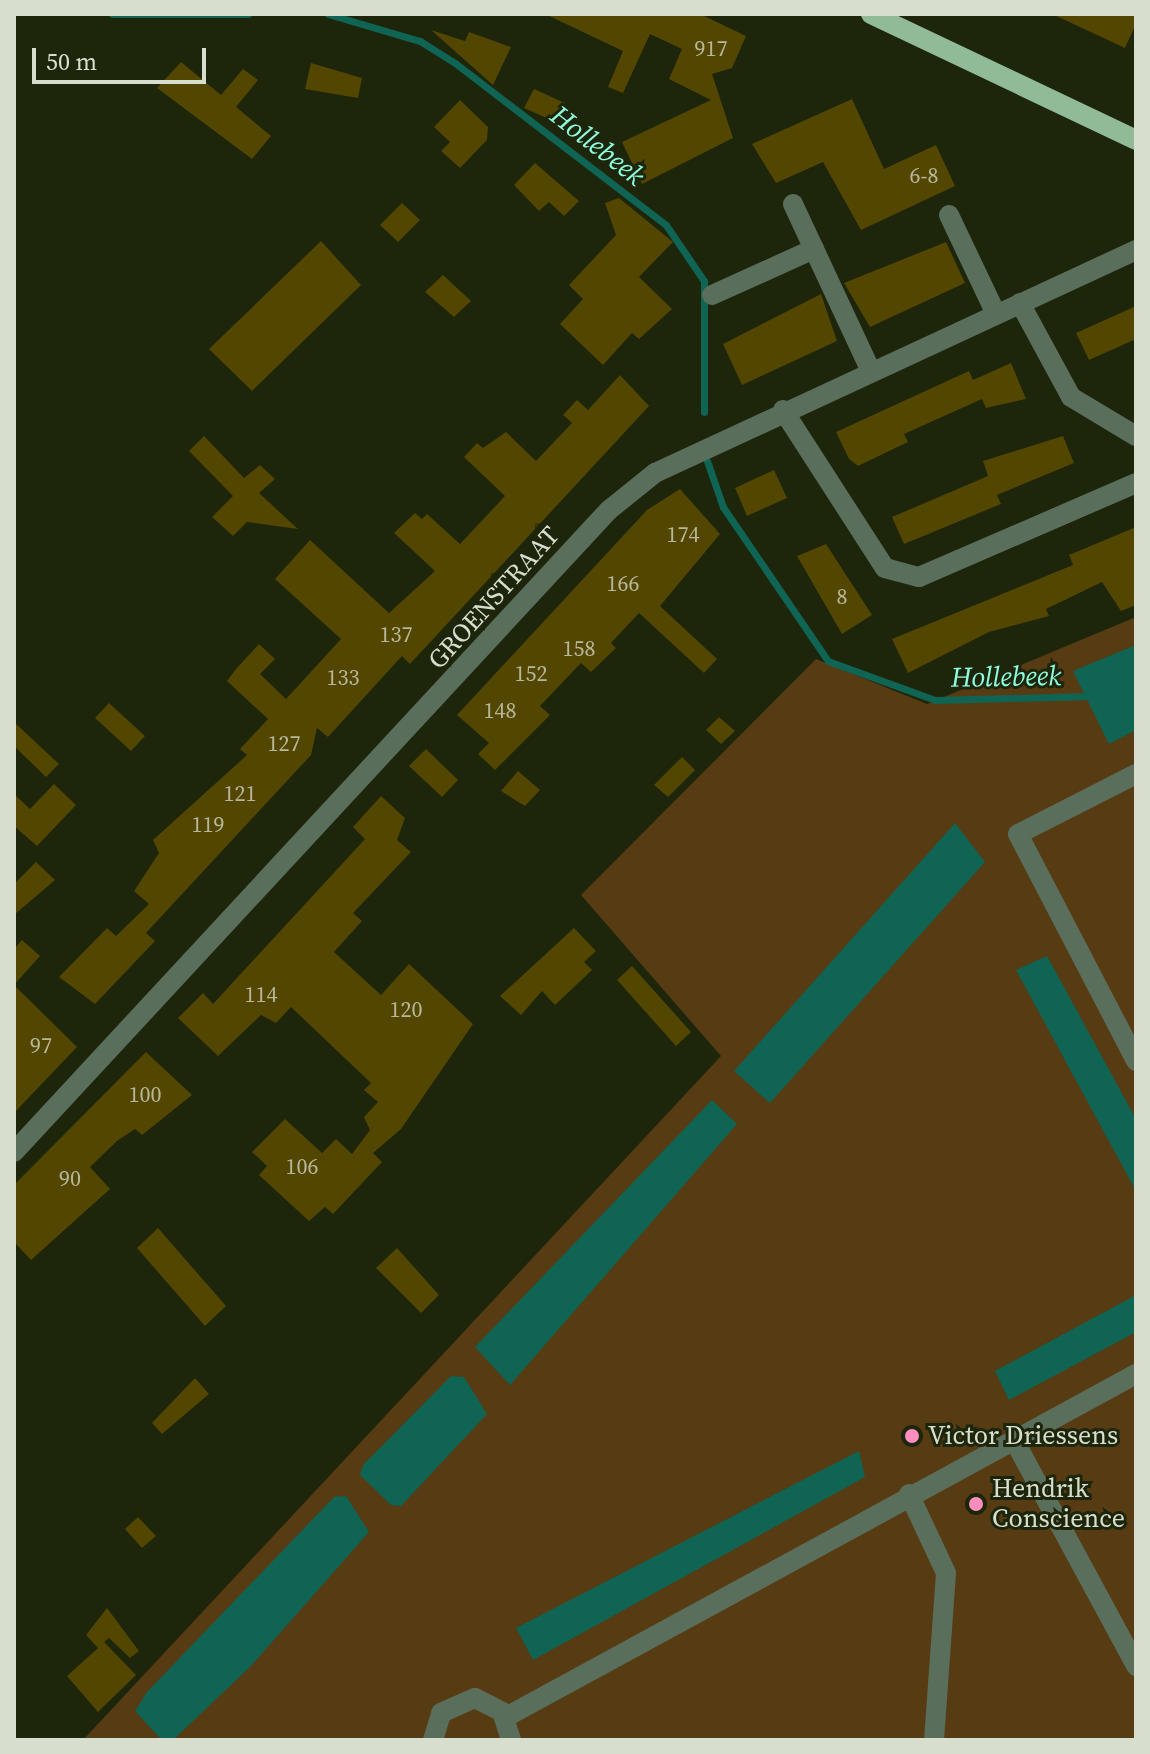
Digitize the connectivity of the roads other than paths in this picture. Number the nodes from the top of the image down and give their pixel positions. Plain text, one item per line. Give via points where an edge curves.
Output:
1 (871, 14) edge
2 (1136, 140) edge
3 (793, 204) dead end
4 (949, 215) dead end
5 (814, 249) junction
6 (1136, 250) edge
7 (712, 295) dead end
8 (1020, 303) junction
9 (996, 314) junction
10 (870, 369) junction
11 (783, 410) junction
12 (1136, 436) edge
13 (1136, 483) edge
14 (1136, 774) edge
15 (1136, 1061) edge
16 (14, 1152) edge
17 (1136, 1374) edge
18 (1014, 1440) junction
19 (909, 1494) junction
20 (1136, 1666) edge
21 (506, 1717) junction
22 (433, 1740) edge
23 (511, 1740) edge
24 (934, 1740) edge

1 - 2 main road
3 - 5 street
4 - 9 street
5 - 7 street
5 - 10 street
6 - 8 street, GROENSTRAAT
8 - 9 street, GROENSTRAAT
8 - 12 street via 1071,397
9 - 10 street, GROENSTRAAT
10 - 11 street, GROENSTRAAT
11 - 13 street via 885,568 919,577
11 - 16 street, GROENSTRAAT via 655,473 609,510
14 - 15 street via 1018,834
17 - 18 street
18 - 19 street
18 - 20 street
19 - 21 street
19 - 24 street via 946,1573
21 - 22 street via 489,1701 462,1699 441,1713
21 - 23 street

